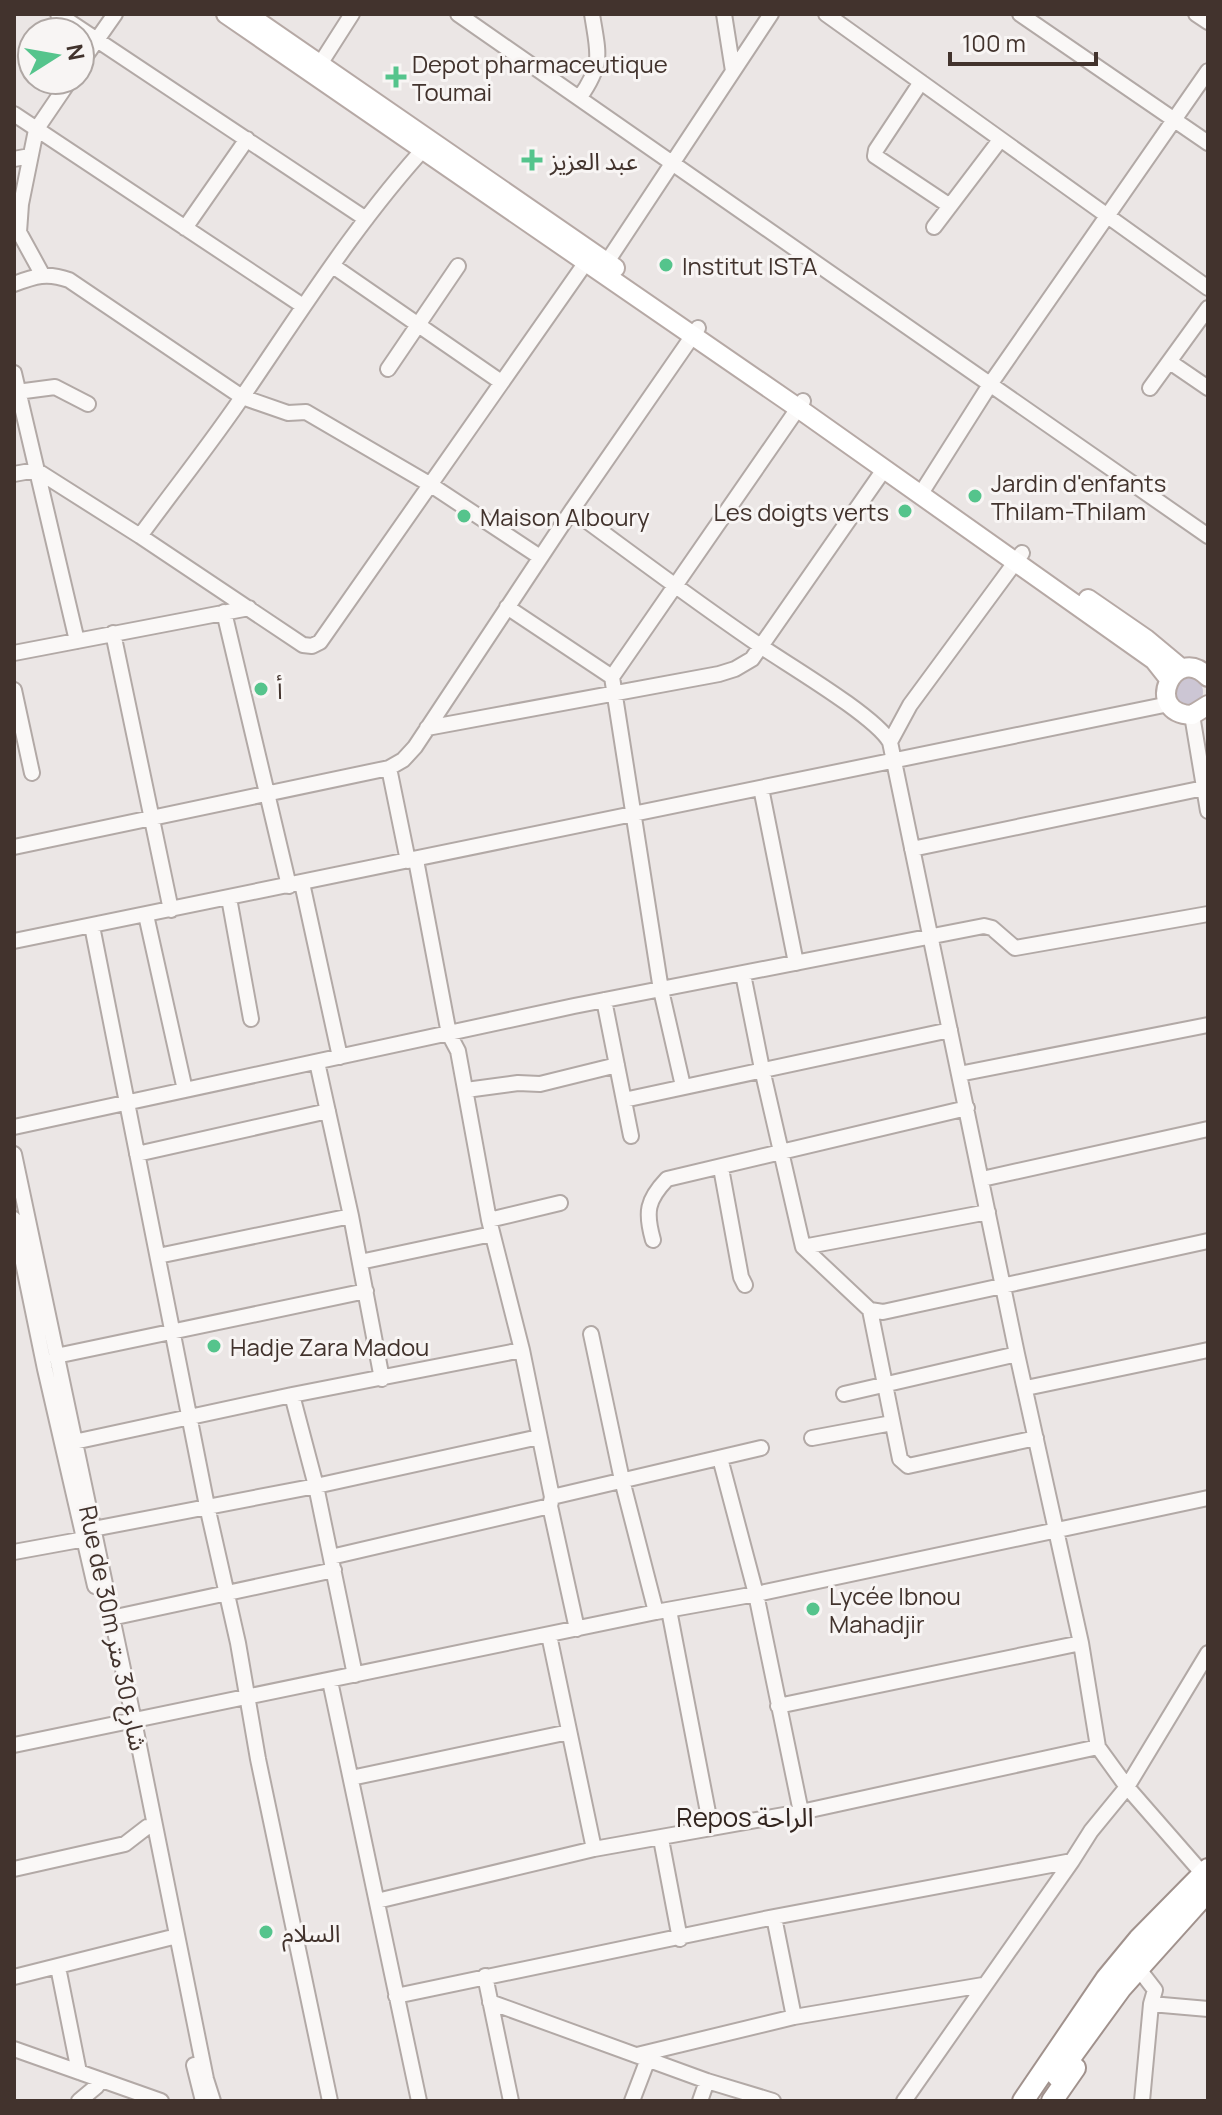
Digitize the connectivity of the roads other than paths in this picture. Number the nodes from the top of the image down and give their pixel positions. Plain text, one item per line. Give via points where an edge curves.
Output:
1 (58, 14) edge
2 (115, 14) edge
3 (226, 14) edge
4 (247, 14) edge
5 (352, 14) edge
6 (458, 14) edge
7 (592, 14) edge
8 (724, 14) edge
9 (771, 14) edge
10 (826, 14) edge
11 (1020, 14) edge
12 (1196, 14) edge
13 (1208, 22) edge
14 (97, 38) junction
15 (316, 70) junction
16 (733, 71) junction
17 (1208, 71) edge
18 (921, 82) junction
19 (59, 96) edge
20 (580, 97) junction
21 (14, 114) edge
22 (1174, 119) junction
23 (36, 130) junction
24 (247, 139) junction
25 (1000, 140) junction
26 (1208, 143) edge
27 (427, 145) junction
28 (30, 156) junction
29 (14, 159) edge
30 (673, 163) junction
31 (950, 206) junction
32 (1106, 216) junction
33 (366, 219) junction
34 (934, 227) dead end
35 (185, 228) junction
36 (596, 262) junction
37 (333, 266) junction
38 (458, 266) dead end
39 (42, 274) junction
40 (14, 284) edge
41 (1208, 288) edge
42 (303, 306) junction
43 (1208, 308) edge
44 (419, 323) junction
45 (696, 332) junction
46 (1170, 362) junction
47 (388, 369) dead end
48 (14, 373) edge
49 (501, 382) junction
50 (991, 383) junction
51 (1150, 388) dead end
52 (1208, 388) edge
53 (17, 392) junction
54 (242, 397) junction
55 (88, 404) dead end
56 (800, 404) junction
57 (885, 468) junction
58 (36, 470) junction
59 (14, 474) edge
60 (431, 485) junction
61 (924, 491) junction
62 (572, 510) junction
63 (140, 536) junction
64 (1208, 536) edge
65 (540, 557) junction
66 (1019, 558) junction
67 (674, 585) junction
68 (507, 607) junction
69 (249, 608) junction
70 (224, 612) junction
71 (113, 633) junction
72 (77, 641) junction
73 (761, 646) junction
74 (14, 653) edge
75 (1176, 674) junction
76 (612, 677) junction
77 (1208, 677) edge
78 (14, 690) edge
79 (614, 695) junction
80 (1169, 704) junction
81 (1200, 710) edge
82 (427, 728) junction
83 (890, 742) junction
84 (893, 760) junction
85 (389, 768) junction
86 (32, 773) dead end
87 (761, 788) junction
88 (1204, 788) junction
89 (268, 793) junction
90 (1208, 811) edge
91 (633, 814) junction
92 (151, 817) junction
93 (14, 847) edge
94 (912, 849) junction
95 (412, 861) junction
96 (296, 884) junction
97 (229, 898) junction
98 (171, 910) junction
99 (1208, 914) edge
100 (146, 915) junction
101 (92, 926) junction
102 (929, 937) junction
103 (14, 941) edge
104 (796, 963) junction
105 (743, 974) junction
106 (661, 990) junction
107 (604, 1000) junction
108 (251, 1019) dead end
109 (1208, 1025) edge
110 (950, 1030) junction
111 (449, 1034) junction
112 (340, 1057) junction
113 (317, 1062) junction
114 (617, 1065) junction
115 (762, 1069) junction
116 (959, 1074) junction
117 (683, 1086) junction
118 (185, 1090) junction
119 (466, 1090) junction
120 (624, 1100) junction
121 (126, 1103) junction
122 (967, 1108) junction
123 (328, 1111) junction
124 (14, 1127) edge
125 (1208, 1129) edge
126 (631, 1136) dead end
127 (781, 1152) junction
128 (14, 1154) edge
129 (137, 1154) junction
130 (721, 1168) junction
131 (982, 1179) junction
132 (560, 1203) dead end
133 (988, 1212) junction
134 (351, 1216) junction
135 (14, 1219) edge
136 (491, 1227) junction
137 (653, 1240) dead end
138 (1208, 1241) edge
139 (803, 1247) junction
140 (158, 1256) junction
141 (360, 1262) junction
142 (26, 1273) edge
143 (745, 1285) dead end
144 (1004, 1287) junction
145 (366, 1291) junction
146 (870, 1310) junction
147 (173, 1330) junction
148 (591, 1334) dead end
149 (522, 1350) junction
150 (1208, 1350) edge
151 (1017, 1354) junction
152 (56, 1356) junction
153 (382, 1379) junction
154 (883, 1384) junction
155 (1026, 1388) junction
156 (844, 1394) dead end
157 (292, 1395) junction
158 (191, 1418) junction
159 (892, 1423) junction
160 (539, 1437) junction
161 (812, 1438) dead end
162 (1036, 1438) junction
163 (74, 1442) junction
164 (761, 1448) dead end
165 (720, 1458) junction
166 (622, 1480) junction
167 (316, 1486) junction
168 (1208, 1498) edge
169 (551, 1502) junction
170 (207, 1506) junction
171 (1056, 1529) junction
172 (89, 1534) junction
173 (14, 1552) edge
174 (332, 1564) junction
175 (227, 1592) junction
176 (756, 1594) junction
177 (662, 1611) junction
178 (111, 1618) junction
179 (577, 1629) junction
180 (549, 1635) junction
181 (1081, 1643) junction
182 (1208, 1653) edge
183 (355, 1675) junction
184 (330, 1681) junction
185 (247, 1696) junction
186 (778, 1706) junction
187 (130, 1721) junction
188 (569, 1732) junction
189 (14, 1745) edge
190 (1098, 1747) junction
191 (351, 1778) junction
192 (1127, 1787) junction
193 (801, 1812) junction
194 (147, 1827) junction
195 (711, 1828) junction
196 (661, 1839) junction
197 (594, 1849) junction
198 (1072, 1861) junction
199 (14, 1869) edge
200 (1206, 1878) edge
201 (377, 1901) junction
202 (774, 1917) junction
203 (169, 1938) junction
204 (680, 1939) junction
205 (58, 1967) junction
206 (1138, 1968) junction
207 (485, 1976) junction
208 (14, 1977) edge
209 (983, 1985) junction
210 (1109, 1989) junction
211 (396, 1996) junction
212 (490, 2002) junction
213 (1151, 2004) junction
214 (1208, 2009) edge
215 (794, 2017) junction
216 (14, 2049) edge
217 (642, 2057) junction
218 (14, 2058) edge
219 (79, 2072) junction
220 (707, 2081) junction
221 (97, 2086) junction
222 (1044, 2093) edge
223 (79, 2101) edge
224 (137, 2101) edge
225 (161, 2101) edge
226 (203, 2101) edge
227 (213, 2101) edge
228 (330, 2101) edge
229 (419, 2101) edge
230 (511, 2101) edge
231 (632, 2101) edge
232 (700, 2101) edge
233 (773, 2101) edge
234 (904, 2101) edge
235 (1007, 2101) edge
236 (1023, 2101) edge
237 (1142, 2101) edge

1 - 14 street
2 - 14 street
3 - 15 main road
4 - 15 main road
5 - 15 street
6 - 20 street
7 - 20 street via 598,65
8 - 16 street
9 - 16 street
10 - 18 street
11 - 22 street
12 - 13 street
14 - 24 street
15 - 27 main road
16 - 30 street
17 - 22 street
18 - 25 street
18 - 31 street via 875,156
19 - 23 street
20 - 30 street
21 - 23 street
22 - 26 street
22 - 32 street
23 - 28 street
23 - 35 street
24 - 33 street
24 - 35 street
25 - 31 street
25 - 32 street
27 - 33 street
27 - 36 main road
28 - 29 street
28 - 39 street via 19,232
30 - 36 street
30 - 50 street
31 - 34 street
32 - 41 street
32 - 50 street
33 - 37 street
35 - 42 street
36 - 45 main road
36 - 49 street
37 - 42 street
37 - 44 street
38 - 44 street
39 - 40 street
39 - 54 street via 69,280
42 - 54 street
43 - 46 street
44 - 47 street
44 - 49 street
45 - 56 main road
45 - 62 street
46 - 51 street
46 - 52 street
48 - 53 street
49 - 60 street
50 - 61 street
50 - 64 street
53 - 55 street via 55,387
53 - 58 street
54 - 60 street via 288,413 306,412
54 - 63 street
56 - 57 main road
56 - 61 main road
56 - 67 street
57 - 61 main road
57 - 73 street
58 - 59 street
58 - 63 street
58 - 72 street
60 - 65 street
60 - 69 street via 320,642 303,645
61 - 66 main road
62 - 65 street
62 - 67 street
63 - 69 street
65 - 68 street
66 - 75 main road
66 - 83 street via 910,705
67 - 73 street
67 - 76 street
68 - 76 street
68 - 82 street
69 - 70 street
70 - 71 street
70 - 89 street
71 - 72 street
71 - 92 street
72 - 74 street
73 - 79 street via 735,669
73 - 83 street via 849,706
75 - 77 main road via 1197,669
75 - 80 main road via 1166,691
76 - 79 street
78 - 86 street
79 - 82 street
79 - 91 street
80 - 81 main road via 1179,712
80 - 84 street
81 - 88 street
82 - 85 street via 403,760
83 - 84 street
84 - 87 street
84 - 94 street
85 - 89 street
85 - 95 street
87 - 91 street
87 - 104 street
88 - 90 street
88 - 94 street
89 - 92 street
89 - 96 street
91 - 95 street
91 - 106 street
92 - 93 street
92 - 98 street
94 - 102 street
95 - 96 street
95 - 111 street
96 - 97 street
96 - 112 street
97 - 98 street
97 - 108 street
98 - 100 street
99 - 102 street via 1015,948 988,926
100 - 101 street
100 - 118 street
101 - 103 street
101 - 121 street
102 - 104 street
102 - 110 street
104 - 105 street
105 - 106 street
105 - 115 street
106 - 107 street
106 - 117 street
107 - 111 street
107 - 114 street
109 - 116 street
110 - 115 street
110 - 116 street
111 - 112 street
111 - 119 street
112 - 113 street
113 - 118 street
113 - 123 street
114 - 119 street via 540,1084
114 - 120 street
115 - 117 street
115 - 127 street
116 - 122 street
117 - 120 street
118 - 121 street
119 - 136 street
120 - 126 street
121 - 124 street
121 - 129 street
122 - 127 street
122 - 131 street
123 - 129 street
123 - 134 street
125 - 131 street
127 - 130 street
127 - 139 street
128 - 142 street, Rue de 30m شارع 30 متر
129 - 140 street
130 - 137 street via 667,1179 654,1193 648,1211
130 - 143 street
131 - 133 street
132 - 136 street
133 - 139 street
133 - 144 street
134 - 140 street
134 - 141 street
135 - 142 street, Rue de 30m شارع 30 متر
136 - 141 street
136 - 149 street
138 - 144 street
139 - 146 street
140 - 147 street
141 - 145 street
142 - 152 street, Rue de 30m شارع 30 متر
142 - 172 street, Rue de 30m شارع 30 متر
144 - 146 street via 883,1312
144 - 151 street
145 - 147 street
145 - 153 street
146 - 154 street
147 - 152 street
147 - 158 street
148 - 166 street
149 - 153 street
149 - 160 street
150 - 155 street
151 - 154 street
151 - 155 street
152 - 163 street, Rue de 30m شارع 30 متر
153 - 157 street
154 - 156 street
154 - 159 street
155 - 162 street
157 - 158 street
157 - 167 street
158 - 163 street
158 - 170 street
159 - 161 street
159 - 162 street via 900,1459 908,1466
160 - 167 street
160 - 169 street
162 - 171 street
163 - 172 street, Rue de 30m شارع 30 متر
164 - 165 street
165 - 166 street
165 - 176 street
166 - 169 street
166 - 177 street
167 - 170 street
167 - 174 street
168 - 171 street
169 - 174 street
169 - 179 street
170 - 172 street
170 - 175 street
171 - 176 street
171 - 181 street
172 - 173 street
172 - 178 street, Rue de 30m شارع 30 متر
172 - 187 street, Rue de 30m شارع 30 متر
174 - 175 street
174 - 183 street
175 - 178 street
175 - 185 street
176 - 177 street
176 - 186 street
177 - 179 street
177 - 195 street
178 - 187 street, Rue de 30m شارع 30 متر
179 - 180 street
180 - 183 street
180 - 188 street
180 - 197 street
181 - 186 street
181 - 190 street
182 - 192 street
183 - 184 street
184 - 185 street
184 - 191 street
185 - 187 street
185 - 228 street
186 - 193 street
187 - 189 street
187 - 194 street, Rue de 30m شارع 30 متر
187 - 227 street, Rue de 30m شارع 30 متر
188 - 191 street
188 - 197 street
190 - 192 street
190 - 193 street
191 - 201 street
192 - 198 street
192 - 200 street
193 - 195 street
194 - 199 street via 125,1844
194 - 203 street, Rue de 30m شارع 30 متر
195 - 196 street
196 - 197 street
196 - 204 street
197 - 201 street
198 - 202 street
198 - 209 street
200 - 206 highway
200 - 210 highway via 1139,1939
201 - 211 street
202 - 204 street
202 - 215 street
203 - 205 street
203 - 226 street, Rue de 30m شارع 30 متر
204 - 207 street
205 - 208 street
205 - 219 street
206 - 210 highway
206 - 213 street via 1155,1990
207 - 211 street
207 - 212 street
209 - 215 street
209 - 234 street
210 - 222 highway
210 - 235 highway via 1074,2014
211 - 229 street
212 - 217 street
212 - 230 street
213 - 214 street
213 - 237 street
215 - 217 street
216 - 219 street
217 - 220 street
217 - 231 street
218 - 221 street
219 - 225 street
220 - 232 street
220 - 233 street
221 - 223 street
221 - 224 street
222 - 236 highway

